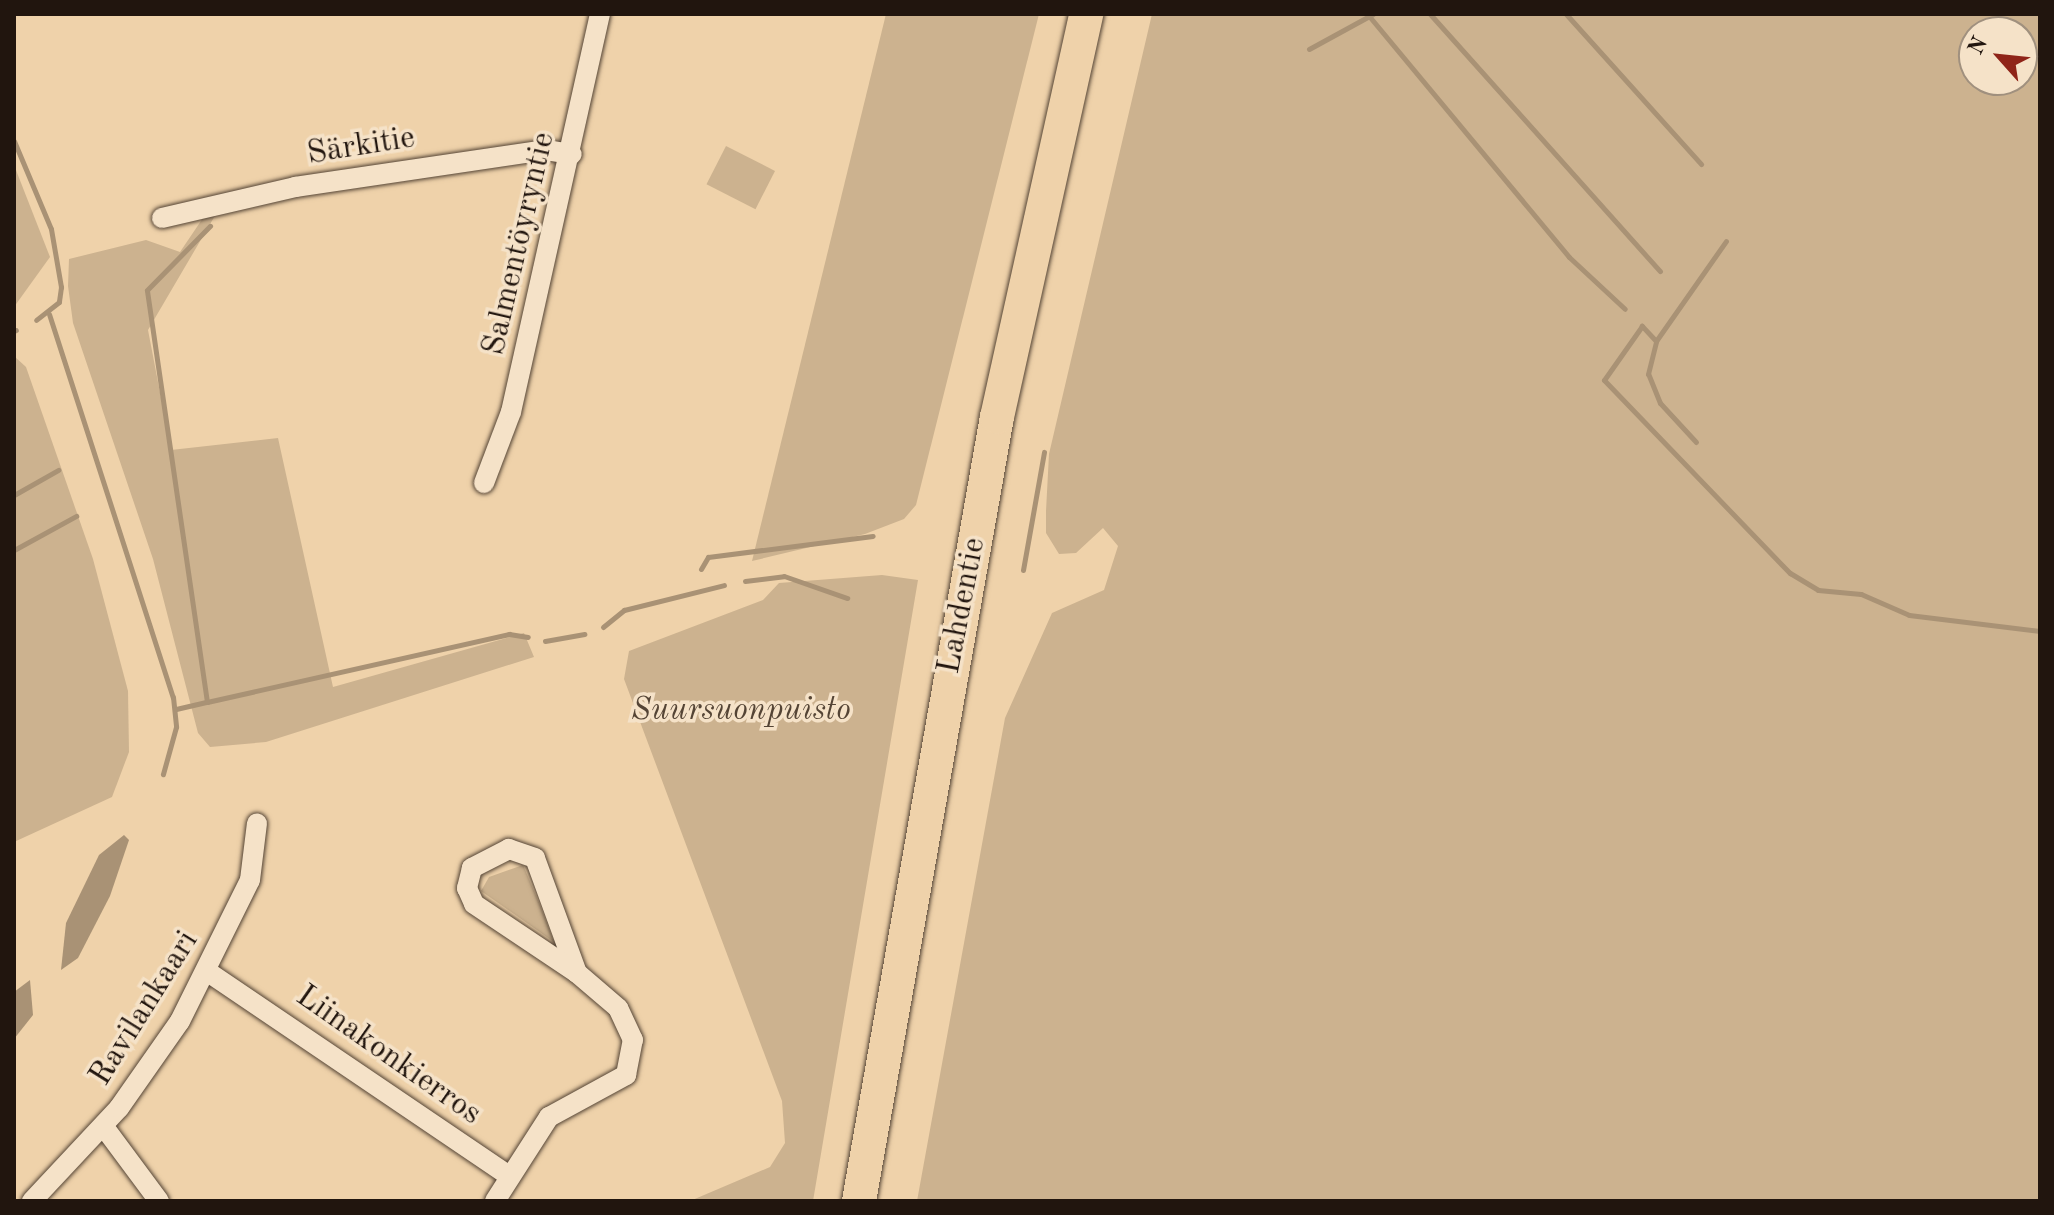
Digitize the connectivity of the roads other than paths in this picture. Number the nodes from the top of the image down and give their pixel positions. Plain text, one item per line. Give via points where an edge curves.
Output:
1 (600, 14) edge
2 (1086, 14) edge
3 (572, 154) junction
4 (162, 218) dead end
5 (484, 483) dead end
6 (257, 823) dead end
7 (208, 972) junction
8 (577, 973) junction
9 (104, 1127) junction
10 (508, 1175) junction
11 (32, 1201) edge
12 (159, 1201) edge
13 (495, 1201) edge
14 (859, 1201) edge

1 - 3 street, Salmentöyryntie
2 - 14 highway, Lahdentie via 997,417
3 - 4 street, Särkitie via 546,150 295,187
3 - 5 street, Salmentöyryntie via 511,412
6 - 7 street, Ravilankaari via 250,880
7 - 9 street, Ravilankaari
7 - 10 street, Liinakonkierros
8 - 8 street via 528,851 509,849 472,868 467,888 474,904
8 - 10 street via 628,1022 631,1064 618,1083 549,1117
9 - 11 street, Ravilankaari
9 - 12 street
10 - 13 street

